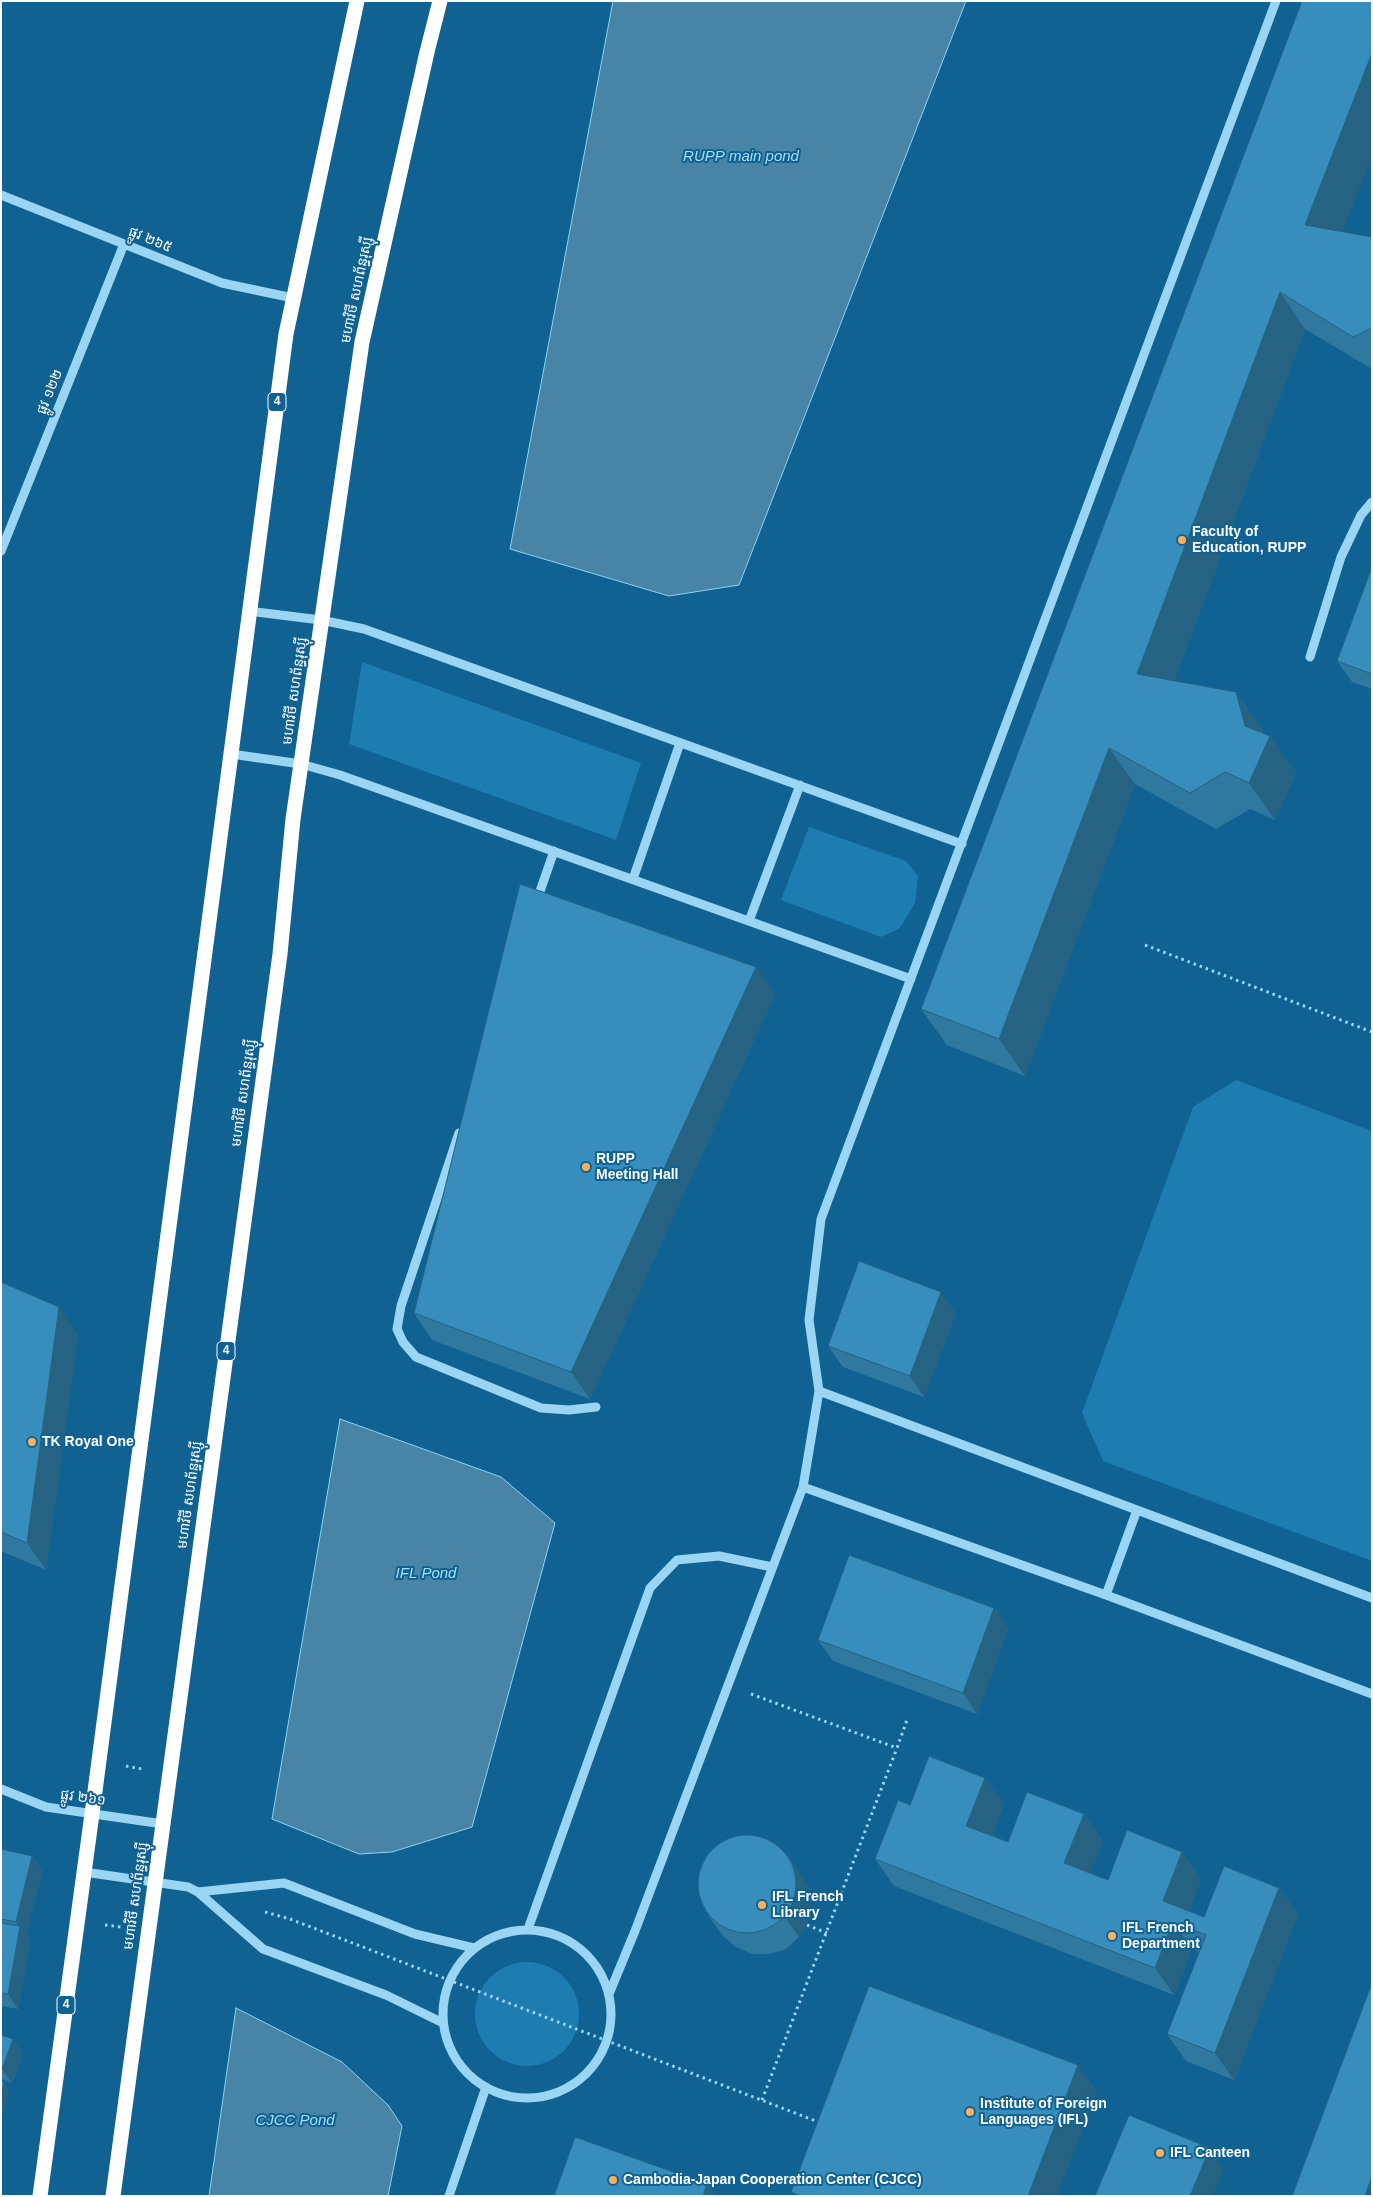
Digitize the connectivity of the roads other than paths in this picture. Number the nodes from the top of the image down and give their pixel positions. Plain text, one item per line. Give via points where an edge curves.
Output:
1 (357, 1) edge
2 (440, 1) edge
3 (1276, 1) edge
4 (1, 195) edge
5 (124, 244) junction
6 (293, 298) junction
7 (1372, 502) edge
8 (1, 550) edge
9 (248, 611) junction
10 (321, 620) junction
11 (1310, 657) dead end
12 (680, 743) junction
13 (231, 754) junction
14 (301, 764) junction
15 (800, 786) junction
16 (962, 844) junction
17 (554, 851) junction
18 (633, 879) junction
19 (535, 907) edge
20 (749, 921) junction
21 (911, 979) junction
22 (463, 1120) edge
23 (819, 1391) junction
24 (596, 1407) dead end
25 (803, 1487) junction
26 (1137, 1510) junction
27 (772, 1567) junction
28 (1106, 1595) junction
29 (1372, 1598) edge
30 (1372, 1694) edge
31 (1, 1790) edge
32 (92, 1814) junction
33 (163, 1824) junction
34 (84, 1872) junction
35 (155, 1882) junction
36 (198, 1892) junction
37 (528, 1929) junction
38 (474, 1948) junction
39 (609, 1994) junction
40 (443, 2023) junction
41 (486, 2087) junction
42 (40, 2196) edge
43 (113, 2196) edge
44 (449, 2196) edge

1 - 6 highway, 4
2 - 10 highway, មហាវិថី សហព័ន្ធរុស្ស៊ី / 4 via 362,342
3 - 16 street
4 - 5 street, ផ្លូវ ២៦៥
5 - 6 street, ផ្លូវ ២៦៥ via 222,283
5 - 8 street, ផ្លូវ ១២២
6 - 9 highway, 4
7 - 11 street via 1360,516 1342,557
9 - 10 street
9 - 13 highway, 4
10 - 12 street via 364,629
10 - 14 highway, មហាវិថី សហព័ន្ធរុស្ស៊ី / 4
12 - 15 street
12 - 18 street
13 - 14 street
13 - 32 highway, 4
14 - 17 street via 340,774
14 - 33 highway, មហាវិថី សហព័ន្ធរុស្ស៊ី / 4 via 280,954
15 - 16 street
15 - 20 street
16 - 21 street
17 - 18 street
17 - 19 street
18 - 20 street
20 - 21 street
21 - 23 street via 822,1219 809,1320
22 - 24 street via 401,1306 397,1329 403,1342 416,1357 541,1408 569,1410
23 - 25 street
23 - 26 street
25 - 27 street
25 - 28 street
26 - 28 street
26 - 29 street
27 - 37 street via 719,1556 677,1560 650,1588
27 - 39 street
28 - 30 street
31 - 32 street, ផ្លូវ ២៦១ via 46,1807
32 - 33 street, ផ្លូវ ២៦១
32 - 34 highway, 4
33 - 35 highway, មហាវិថី សហព័ន្ធរុស្ស៊ី / 4
34 - 35 street
34 - 42 highway, 4
35 - 36 street via 188,1887
35 - 43 highway, មហាវិថី សហព័ន្ធរុស្ស៊ី / 4
36 - 38 street via 284,1883 415,1934
36 - 40 street via 263,1949 386,1995
37 - 38 street via 499,1934
37 - 39 street via 556,1934 580,1948 598,1968
38 - 40 street via 455,1969 445,1996
39 - 41 street via 611,2021 604,2048 588,2072 566,2088 540,2097 512,2097
40 - 41 street via 450,2049 465,2071
41 - 44 street

